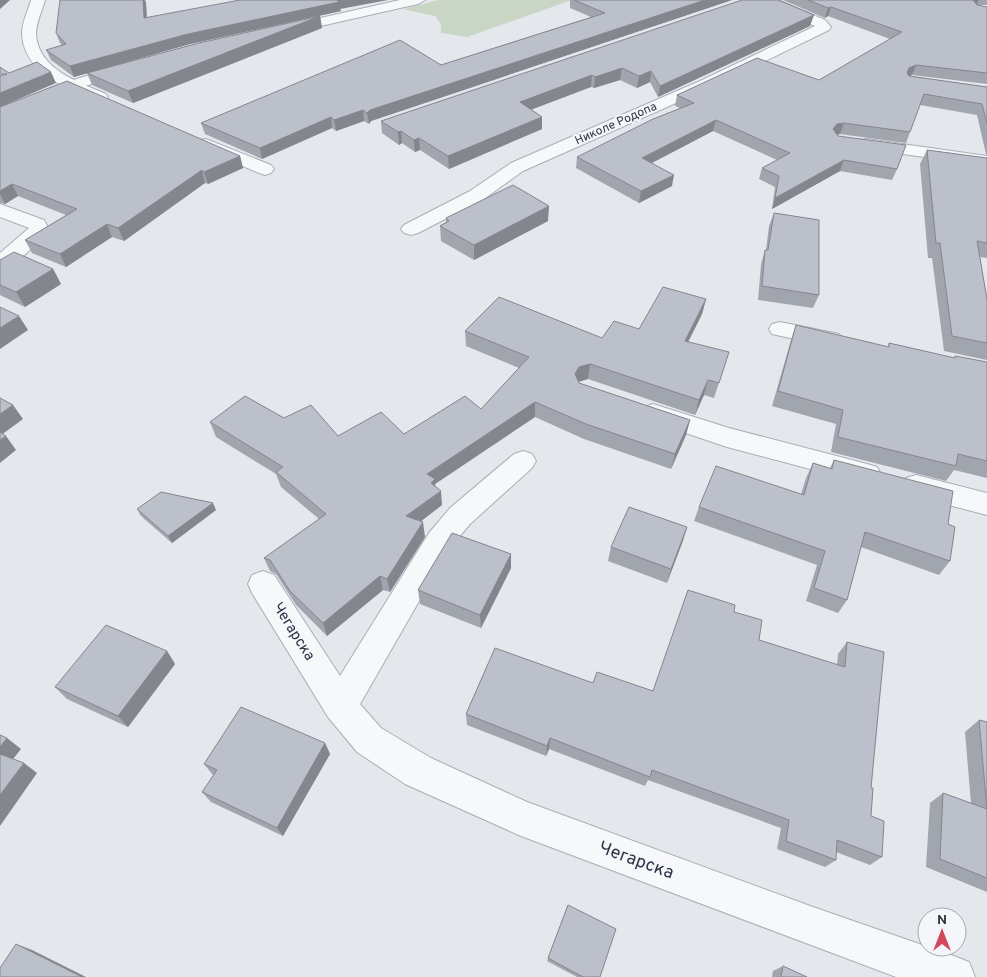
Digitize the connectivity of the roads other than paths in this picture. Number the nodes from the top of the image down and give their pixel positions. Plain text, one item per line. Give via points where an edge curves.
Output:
1 (38, 0) edge
2 (418, 0) edge
3 (767, 0) edge
4 (266, 34) edge
5 (142, 64) edge
6 (73, 85) junction
7 (118, 105) edge
8 (0, 115) edge
9 (192, 137) edge
10 (850, 142) edge
11 (987, 161) edge
12 (265, 169) dead end
13 (0, 210) edge
14 (411, 228) dead end
15 (0, 263) edge
16 (780, 329) dead end
17 (855, 344) edge
18 (633, 406) edge
19 (524, 461) dead end
20 (987, 504) edge
21 (263, 584) dead end
22 (340, 706) junction
23 (954, 977) edge

1 - 6 street via 29,34 34,53 48,70
2 - 4 street
3 - 14 street, Николе Родопа via 824,27 706,84 517,167 477,195
5 - 6 street
6 - 7 street
6 - 8 street
9 - 12 street
10 - 11 street
13 - 15 street via 37,224 39,229
16 - 17 street
18 - 20 street via 726,437
19 - 22 street via 460,516 439,541
21 - 22 street, Чегарска
22 - 23 street, Чегарска via 369,740 418,771 521,818

